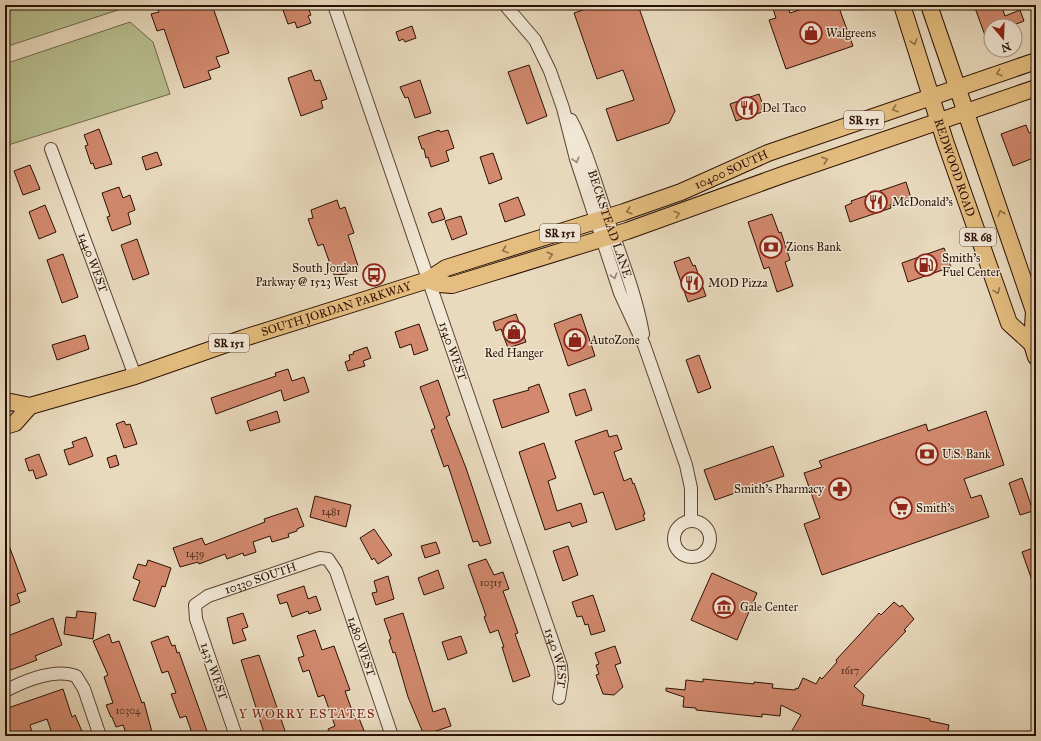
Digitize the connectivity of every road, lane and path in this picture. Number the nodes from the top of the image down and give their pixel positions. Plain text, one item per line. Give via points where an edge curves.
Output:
1 (334, 5) edge
2 (505, 5) edge
3 (902, 5) edge
4 (929, 5) edge
5 (1036, 61) edge
6 (958, 88) junction
7 (1036, 88) edge
8 (932, 97) junction
9 (966, 112) junction
10 (940, 121) junction
11 (51, 149) dead end
12 (602, 219) junction
13 (608, 237) junction
14 (428, 280) junction
15 (1034, 350) edge
16 (135, 376) junction
17 (5, 404) edge
18 (30, 406) junction
19 (5, 426) edge
20 (691, 521) dead end
21 (328, 559) joint
22 (195, 605) joint
23 (5, 691) edge
24 (559, 698) dead end
25 (100, 736) edge
26 (236, 736) edge
27 (392, 736) edge

1 - 14 street, 1540 WEST
2 - 12 street, BECKSTEAD LANE via 535,40 544,56 563,108 582,145
3 -> 8 main road, REDWOOD ROAD / SR 68
4 - 6 main road, REDWOOD ROAD / SR 68
5 -> 6 main road, 10400 SOUTH / SR 151
6 - 8 main road, 10400 SOUTH / SR 151
6 - 9 main road, REDWOOD ROAD / SR 68
7 - 9 main road, 10400 SOUTH / SR 151
8 - 10 main road, REDWOOD ROAD / SR 68
8 -> 12 main road, 10400 SOUTH / SR 151 via 768,153 681,192
9 - 10 main road, 10400 SOUTH / SR 151
15 -> 9 main road, REDWOOD ROAD / SR 68 via 1034,311
13 -> 10 main road, 10400 SOUTH / SR 151
10 -> 15 main road, REDWOOD ROAD / SR 68 via 1009,323
11 - 16 street, 1440 WEST
12 - 13 street, BECKSTEAD LANE
12 -> 14 main road, 10400 SOUTH / SR 151 via 453,266
14 -> 13 main road, 10400 SOUTH / SR 151 via 444,286 459,284
13 - 20 street, BECKSTEAD LANE via 637,308 644,345 686,465 692,488
14 - 16 main road, SOUTH JORDAN PARKWAY / SR 151 via 244,338
14 - 24 street, 1540 WEST via 561,666
16 - 18 main road, SOUTH JORDAN PARKWAY / SR 151
17 - 18 main road, SR 151 via 11,402
18 - 19 main road via 16,423
21 - 22 street, 10330 SOUTH via 312,561 208,596
21 - 27 street, 1480 WEST via 336,571
22 - 26 street, 1435 WEST via 196,619
23 - 25 street via 47,676 63,673 76,676 84,689

